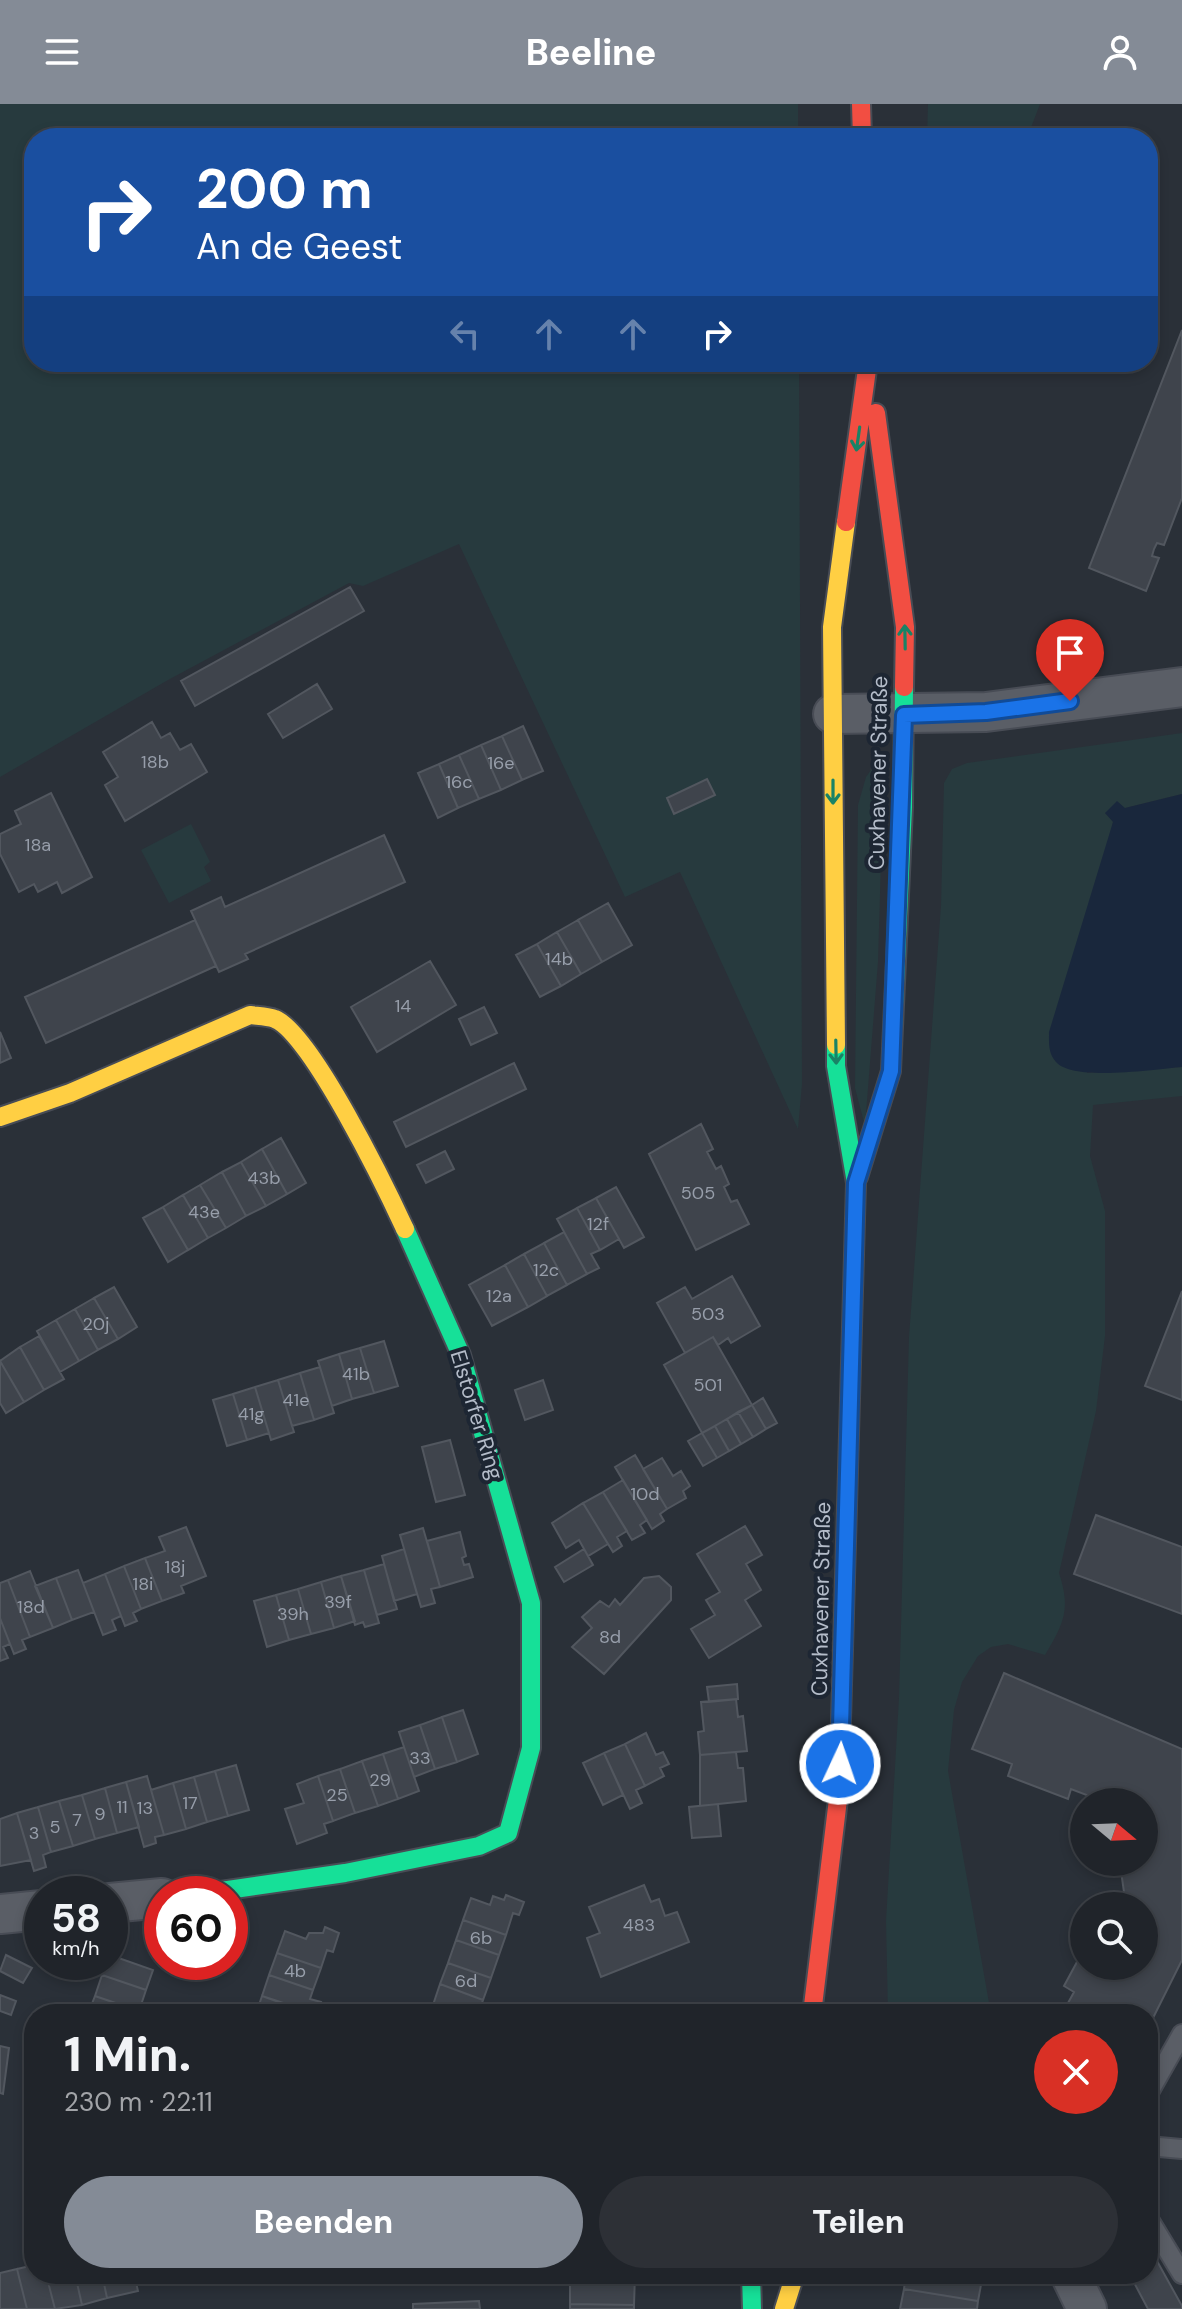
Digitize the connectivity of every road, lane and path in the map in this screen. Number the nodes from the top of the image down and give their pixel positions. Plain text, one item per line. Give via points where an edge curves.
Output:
1 (861, 104) edge
2 (862, 128) edge
3 (868, 372) edge
4 (870, 372) edge
5 (1182, 687) edge
6 (833, 714) junction
7 (904, 715) junction
8 (0, 1117) edge
9 (856, 1183) junction
10 (248, 1886) edge
11 (24, 1912) edge
12 (0, 1914) edge
13 (813, 2004) edge
14 (1182, 2034) edge
15 (1158, 2076) edge
16 (1158, 2147) edge
17 (1182, 2149) edge
18 (1158, 2234) edge
19 (1182, 2274) edge
20 (751, 2284) edge
21 (792, 2284) edge
22 (1075, 2284) edge
23 (752, 2309) edge
24 (784, 2309) edge
25 (1087, 2309) edge

1 - 2 main road
3 -> 6 main road, Cuxhavener Straße via 832,627
7 -> 4 main road, Cuxhavener Straße via 905,627
5 - 7 street via 986,712
6 - 7 street
6 -> 9 main road, Cuxhavener Straße via 836,1066
7 - 9 main road, Cuxhavener Straße via 891,1071
8 - 10 main road, Elstorfer Ring via 70,1093 250,1015 275,1019 320,1072 376,1165 461,1355 531,1603 531,1748 508,1833 479,1846 422,1858
9 - 13 main road, Cuxhavener Straße via 839,1777
11 - 12 street
14 - 15 lane
16 - 17 lane
18 - 19 lane
20 - 23 main road
21 - 24 main road
22 - 25 street

